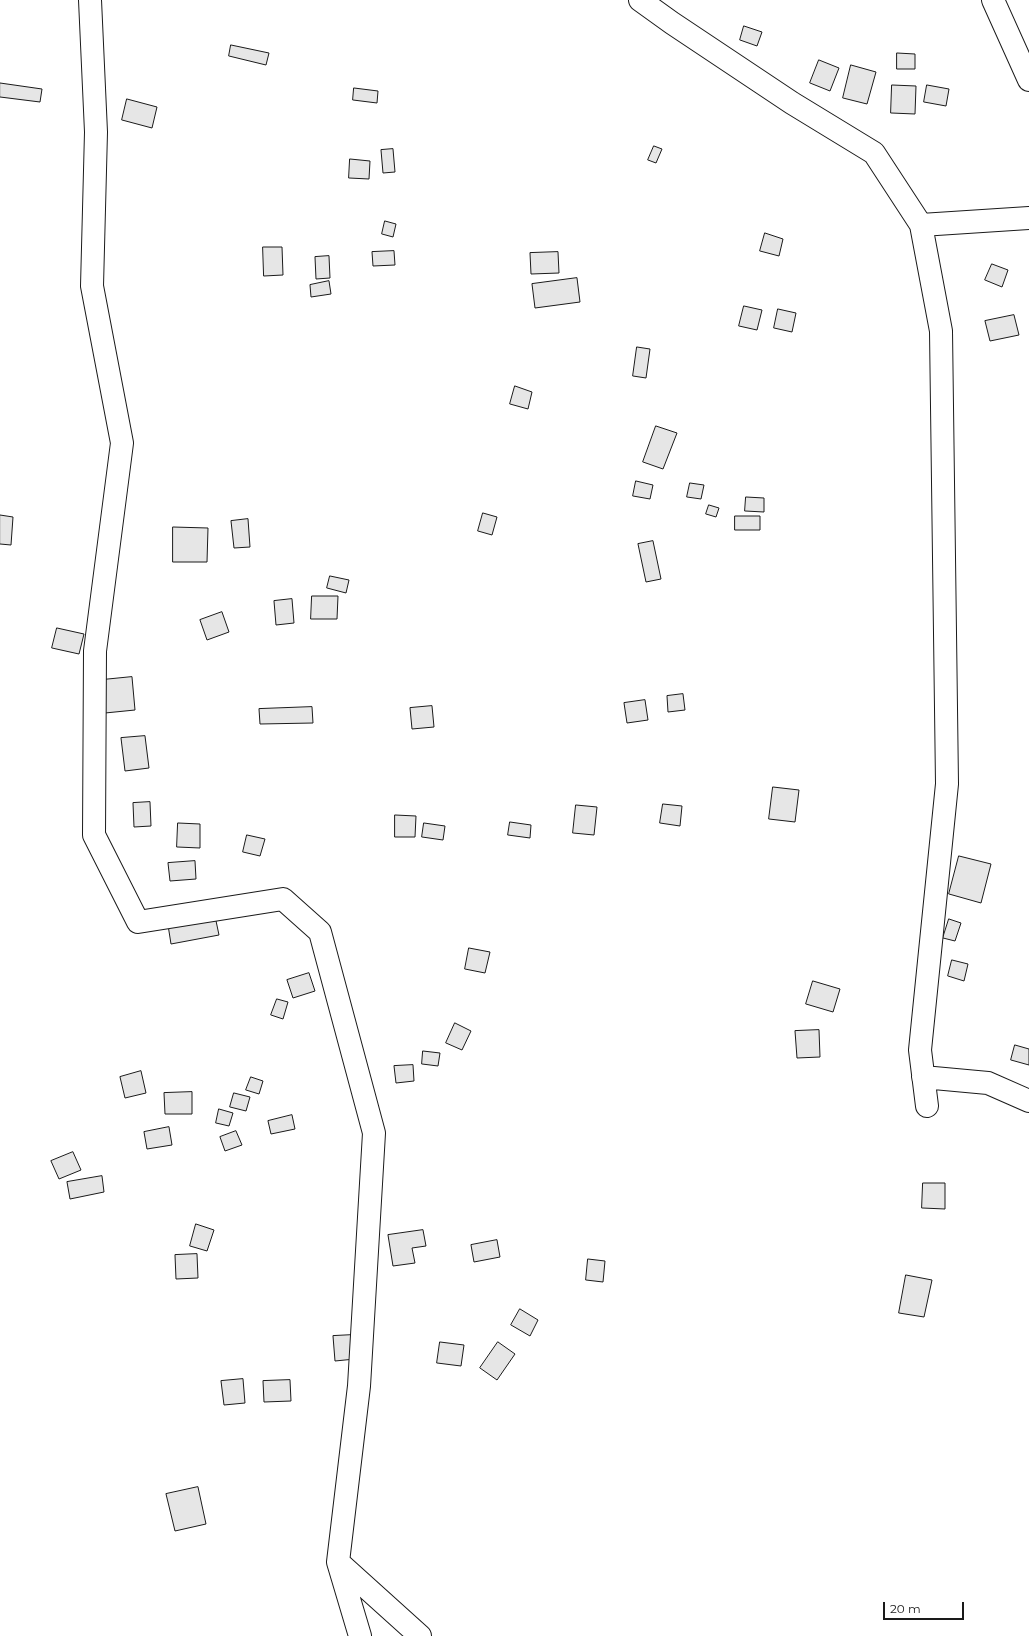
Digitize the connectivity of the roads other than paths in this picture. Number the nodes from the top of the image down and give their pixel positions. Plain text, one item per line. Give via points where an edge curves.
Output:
1 (90, 0) edge
2 (640, 0) edge
3 (993, 0) edge
4 (1029, 80) edge
5 (1029, 218) edge
6 (922, 225) junction
7 (923, 1077) junction
8 (1029, 1101) edge
9 (927, 1106) dead end
10 (338, 1562) junction
11 (360, 1636) edge
12 (420, 1636) edge

1 - 10 street via 96,132 92,286 122,443 95,650 94,835 138,922 284,899 320,932 374,1133 359,1386
2 - 6 street via 792,104 874,153
3 - 4 street
5 - 6 street
6 - 7 street via 942,331 947,784 920,1050
7 - 8 street via 988,1083
7 - 9 street
10 - 11 street
10 - 12 street

